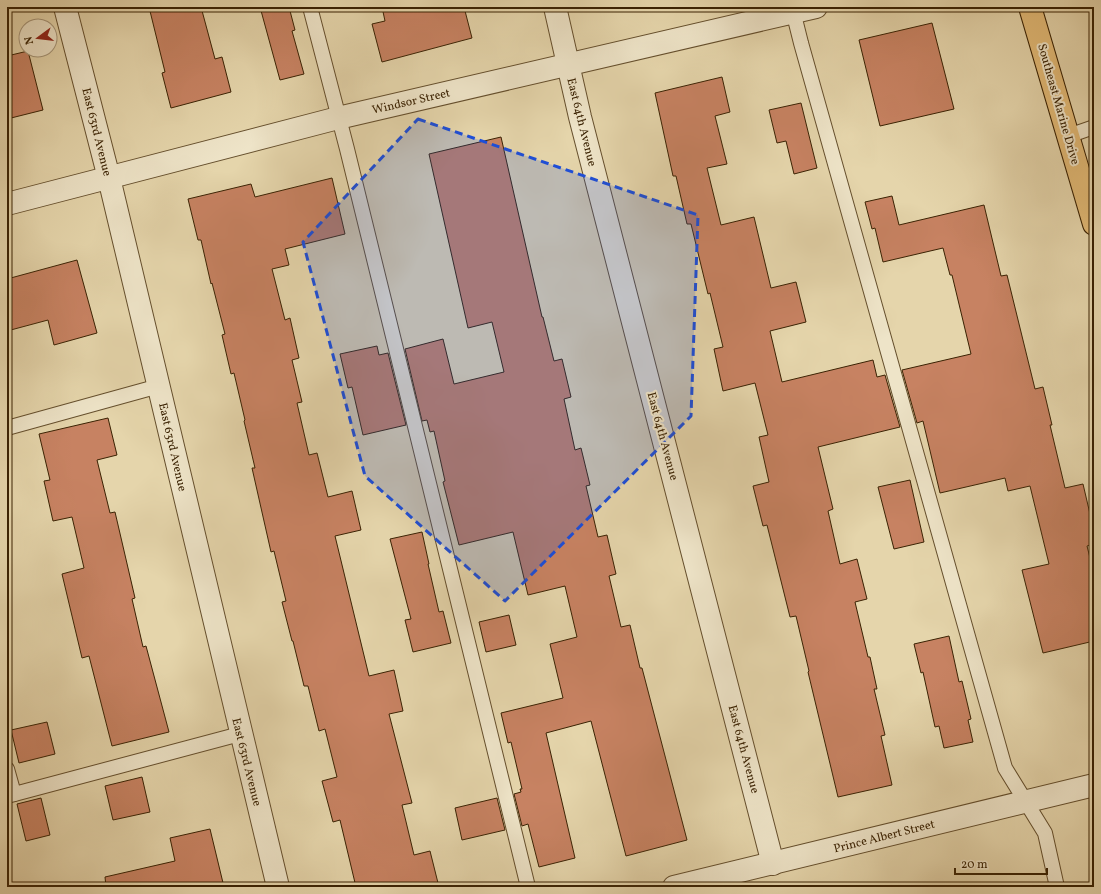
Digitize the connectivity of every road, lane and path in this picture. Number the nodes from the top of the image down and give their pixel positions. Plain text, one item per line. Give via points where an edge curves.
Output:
1 (65, 7) edge
2 (310, 7) edge
3 (555, 7) edge
4 (816, 7) edge
5 (1030, 7) edge
6 (793, 9) edge
7 (568, 65) junction
8 (338, 118) junction
9 (1094, 127) edge
10 (1068, 136) junction
11 (109, 178) junction
12 (7, 204) edge
13 (1094, 224) edge
14 (159, 386) junction
15 (7, 428) edge
16 (240, 734) junction
17 (7, 769) edge
18 (1094, 785) edge
19 (10, 795) edge
20 (1024, 802) junction
21 (773, 864) junction
22 (278, 887) edge
23 (528, 887) edge
24 (674, 887) edge
25 (1057, 887) edge

1 - 11 street, East 63rd Avenue
2 - 8 lane
3 - 7 street, East 64th Avenue
4 - 6 street, Windsor Street
5 - 10 main road, Southeast Marine Drive
6 - 7 street, Windsor Street
6 - 20 lane via 1004,768
7 - 8 street, Windsor Street
7 - 21 street, East 64th Avenue
8 - 11 street, Windsor Street
8 - 23 lane
9 - 10 lane
10 - 13 main road, Southeast Marine Drive
11 - 12 street, Windsor Street
11 - 14 street, East 63rd Avenue
14 - 15 lane
14 - 16 street, East 63rd Avenue
16 - 19 lane
16 - 22 street, East 63rd Avenue
17 - 19 lane
18 - 20 street, Prince Albert Street
20 - 21 street, Prince Albert Street
20 - 25 lane via 1045,833
21 - 24 street, Prince Albert Street

